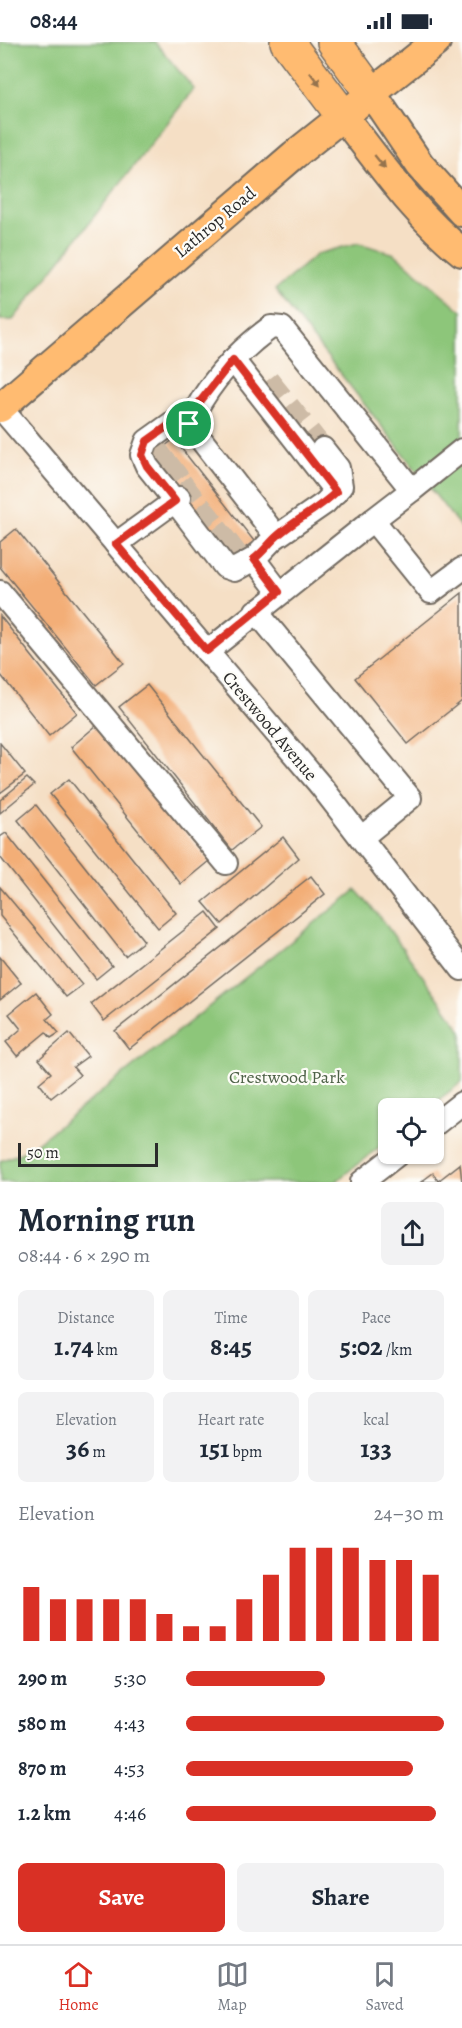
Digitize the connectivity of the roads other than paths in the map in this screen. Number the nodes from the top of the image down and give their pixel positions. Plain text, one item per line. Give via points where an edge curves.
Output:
1 (287, 42) edge
2 (334, 42) edge
3 (436, 42) edge
4 (372, 94) junction
5 (343, 116) junction
6 (462, 212) edge
7 (462, 252) edge
8 (238, 354) junction
9 (268, 380) tunnel mouth
10 (0, 407) edge
11 (191, 440) junction
12 (323, 449) tunnel mouth
13 (462, 450) edge
14 (412, 490) junction
15 (336, 492) junction
16 (177, 499) junction
17 (373, 520) junction
18 (257, 532) junction
19 (116, 544) junction
20 (462, 568) edge
21 (0, 592) edge
22 (279, 592) junction
23 (256, 611) junction
24 (207, 651) junction
25 (361, 838) junction
26 (226, 863) dead end
27 (458, 955) edge
28 (462, 1103) edge
29 (444, 1117) edge
30 (385, 1164) edge
31 (362, 1182) edge

1 -> 5 highway
2 - 4 highway
3 - 4 main road, Lathrop Road
4 - 5 main road, Lathrop Road
4 - 6 main road via 420,165
5 -> 7 main road via 416,207
5 - 10 main road, Lathrop Road
8 - 9 street
8 - 11 street via 199,403
8 - 14 street via 271,327 282,328
8 - 15 street
10 - 19 street, Crestwood Avenue
11 - 16 street via 175,421 147,441 142,455
11 - 18 street
12 - 15 street via 338,468 341,486
13 - 14 street
14 - 17 street
15 - 18 street via 325,503
16 - 18 street via 234,570
16 - 19 street
17 - 20 street via 431,592
17 - 22 street
18 - 22 street
19 - 24 street, Crestwood Avenue
21 - 26 street
22 - 23 street
23 - 24 street
23 - 25 street via 410,798
24 - 25 street, Crestwood Avenue
25 - 27 street, Crestwood Avenue
28 - 29 street
30 - 31 street

